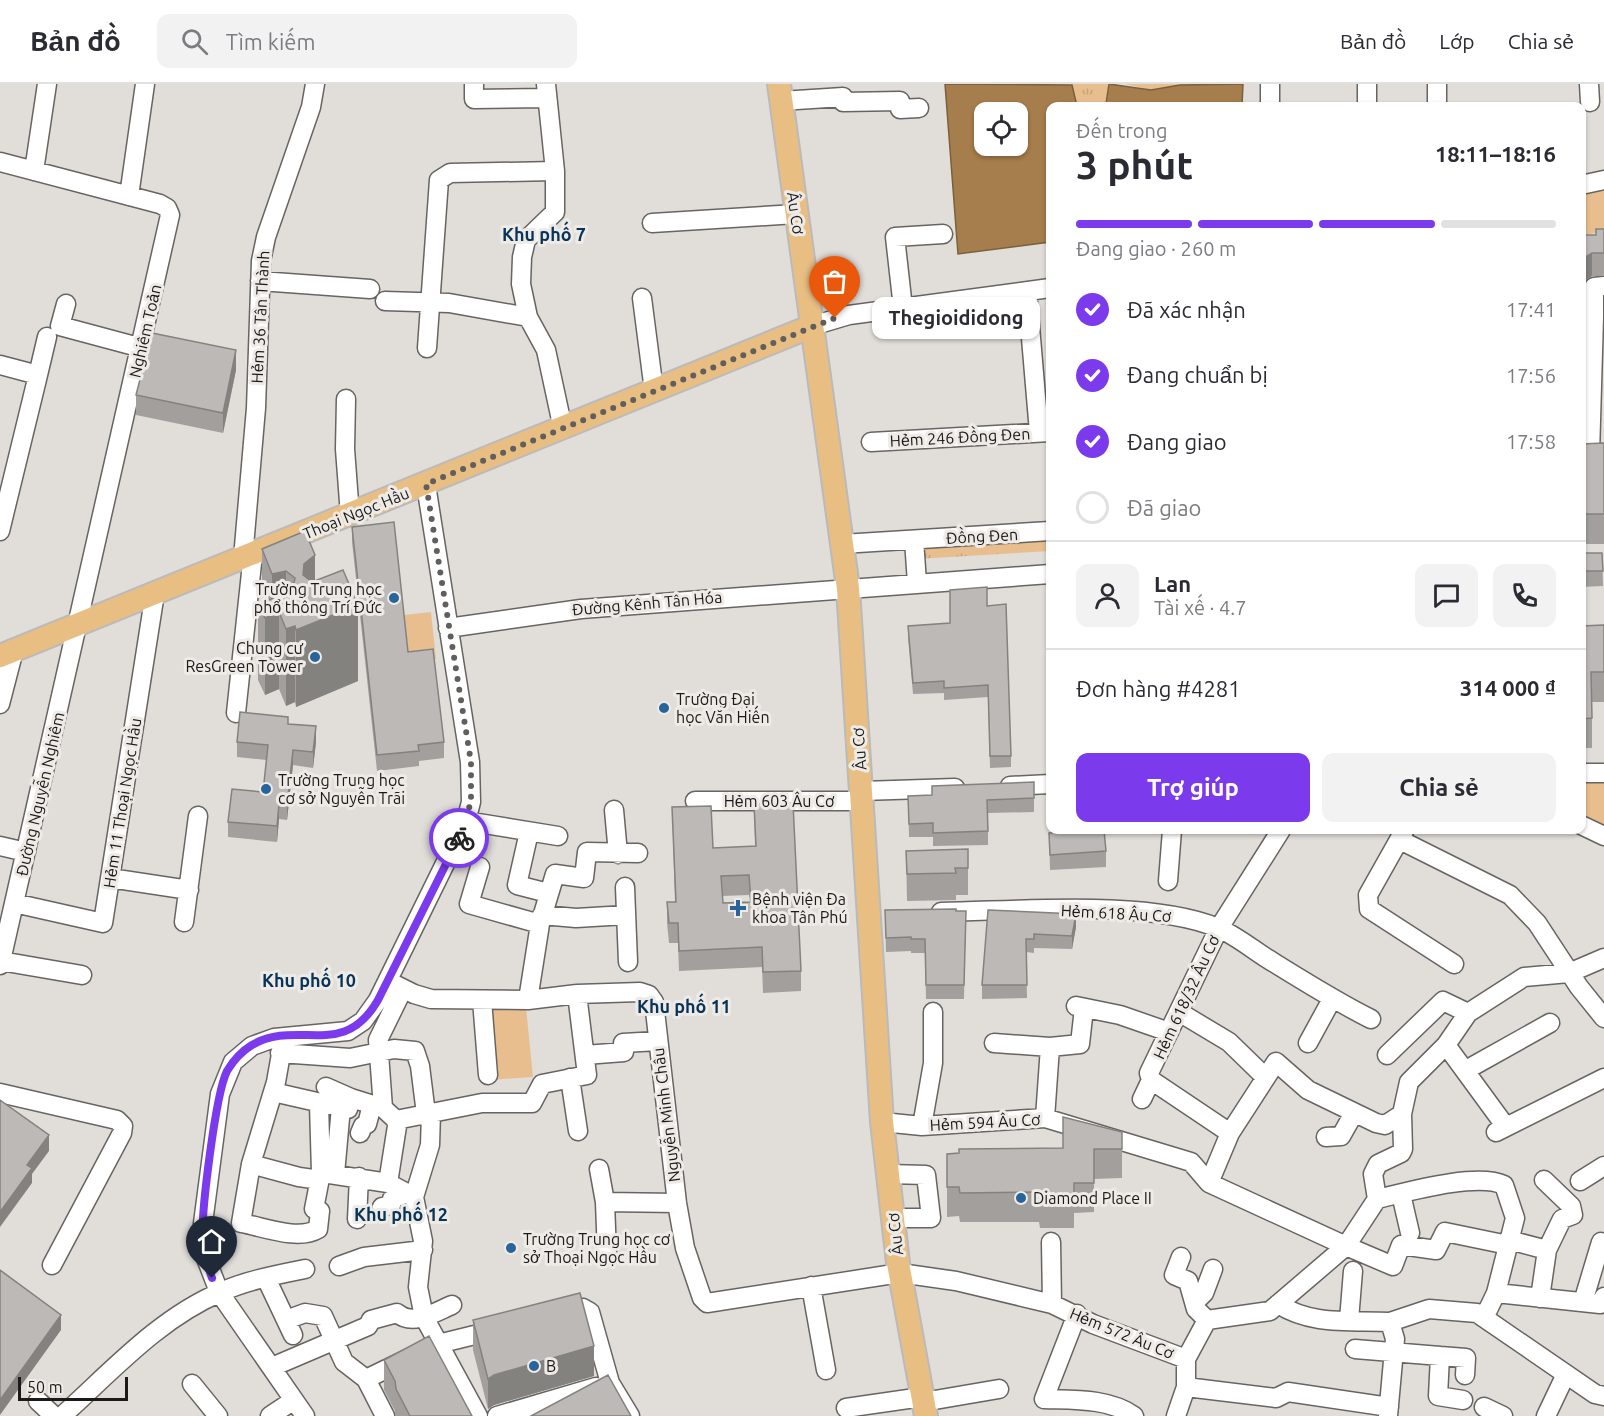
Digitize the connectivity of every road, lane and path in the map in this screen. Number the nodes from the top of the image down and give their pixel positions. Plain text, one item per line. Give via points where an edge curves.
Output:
1 (47, 84) edge
2 (145, 84) edge
3 (315, 84) edge
4 (474, 84) edge
5 (1270, 84) edge
6 (1367, 84) edge
7 (1437, 84) edge
8 (843, 90) edge
9 (546, 91) edge
10 (780, 93) edge
11 (1270, 102) edge
12 (1367, 102) edge
13 (1437, 102) edge
14 (922, 111) dead end
15 (0, 162) edge
16 (34, 171) junction
17 (555, 171) junction
18 (1604, 180) edge
19 (1586, 184) edge
20 (129, 196) junction
21 (796, 214) junction
22 (652, 223) dead end
23 (943, 234) dead end
24 (260, 281) junction
25 (1604, 286) edge
26 (370, 289) dead end
27 (1046, 289) edge
28 (1028, 291) junction
29 (642, 298) dead end
30 (385, 301) dead end
31 (429, 302) junction
32 (66, 304) dead end
33 (903, 308) junction
34 (528, 317) junction
35 (1587, 317) edge
36 (812, 326) junction
37 (47, 337) dead end
38 (142, 348) junction
39 (427, 348) dead end
40 (0, 365) edge
41 (39, 375) junction
42 (1586, 382) edge
43 (654, 391) junction
44 (346, 399) dead end
45 (563, 429) junction
46 (1045, 432) edge
47 (871, 442) dead end
48 (1592, 455) edge
49 (9, 459) edge
50 (426, 484) junction
51 (350, 515) junction
52 (0, 531) edge
53 (1046, 531) edge
54 (914, 540) junction
55 (842, 544) junction
56 (248, 556) junction
57 (1046, 574) edge
58 (917, 583) junction
59 (848, 588) junction
60 (155, 593) junction
61 (80, 623) junction
62 (448, 628) junction
63 (7, 653) edge
64 (262, 667) edge
65 (241, 675) junction
66 (0, 704) edge
67 (236, 713) dead end
68 (1586, 773) edge
69 (1604, 773) edge
70 (1046, 784) edge
71 (994, 786) edge
72 (971, 787) edge
73 (862, 796) junction
74 (695, 801) dead end
75 (614, 810) dead end
76 (198, 816) dead end
77 (466, 821) junction
78 (1586, 827) edge
79 (529, 832) junction
80 (1172, 834) edge
81 (1278, 834) edge
82 (1402, 835) edge
83 (558, 836) dead end
84 (1604, 836) edge
85 (0, 846) edge
86 (26, 852) junction
87 (638, 853) dead end
88 (618, 854) junction
89 (480, 867) dead end
90 (110, 878) junction
91 (1168, 881) dead end
92 (625, 887) dead end
93 (189, 890) junction
94 (548, 893) junction
95 (14, 903) junction
96 (927, 912) edge
97 (626, 915) junction
98 (541, 920) junction
99 (184, 922) dead end
100 (1219, 928) junction
101 (1604, 958) edge
102 (628, 962) dead end
103 (0, 963) edge
104 (1454, 964) dead end
105 (1569, 973) junction
106 (82, 975) dead end
107 (395, 985) junction
108 (577, 994) junction
109 (1332, 999) junction
110 (482, 1000) junction
111 (528, 1000) junction
112 (933, 1011) dead end
113 (1179, 1012) junction
114 (1468, 1013) junction
115 (1604, 1018) edge
116 (1371, 1019) dead end
117 (1550, 1023) dead end
118 (1168, 1032) junction
119 (658, 1041) junction
120 (994, 1043) dead end
121 (1308, 1043) dead end
122 (282, 1045) junction
123 (1446, 1045) junction
124 (1050, 1047) junction
125 (377, 1052) junction
126 (585, 1055) junction
127 (1387, 1055) dead end
128 (1270, 1069) junction
129 (1466, 1070) junction
130 (488, 1075) dead end
131 (570, 1078) junction
132 (1604, 1078) edge
133 (1150, 1080) junction
134 (273, 1092) junction
135 (0, 1093) edge
136 (323, 1095) junction
137 (1142, 1099) dead end
138 (346, 1102) junction
139 (384, 1111) junction
140 (429, 1113) junction
141 (1354, 1113) junction
142 (1402, 1114) junction
143 (1045, 1118) junction
144 (882, 1122) junction
145 (922, 1126) junction
146 (578, 1131) dead end
147 (360, 1133) dead end
148 (1230, 1133) junction
149 (1326, 1137) dead end
150 (251, 1164) junction
151 (1604, 1166) edge
152 (599, 1169) dead end
153 (888, 1174) junction
154 (325, 1176) junction
155 (358, 1177) junction
156 (1544, 1180) dead end
157 (1580, 1181) dead end
158 (388, 1183) junction
159 (1209, 1183) junction
160 (1401, 1194) junction
161 (410, 1195) junction
162 (1377, 1199) junction
163 (604, 1202) junction
164 (677, 1203) junction
165 (382, 1208) dead end
166 (893, 1218) junction
167 (357, 1219) dead end
168 (1410, 1233) dead end
169 (1051, 1242) dead end
170 (1601, 1242) dead end
171 (1508, 1243) junction
172 (1346, 1246) junction
173 (423, 1250) junction
174 (1547, 1250) junction
175 (607, 1255) dead end
176 (1181, 1257) dead end
177 (52, 1265) dead end
178 (339, 1266) dead end
179 (305, 1269) dead end
180 (1213, 1269) dead end
181 (1353, 1272) dead end
182 (900, 1273) junction
183 (266, 1278) junction
184 (811, 1286) junction
185 (219, 1292) junction
186 (1496, 1293) junction
187 (1604, 1297) edge
188 (1540, 1298) junction
189 (1196, 1301) junction
190 (1583, 1302) junction
191 (1052, 1304) junction
192 (1278, 1304) junction
193 (452, 1305) dead end
194 (1077, 1314) junction
195 (424, 1317) junction
196 (547, 1317) edge
197 (1484, 1318) junction
198 (1207, 1320) junction
199 (1349, 1320) junction
200 (1390, 1322) junction
201 (514, 1325) edge
202 (333, 1340) junction
203 (438, 1344) junction
204 (1355, 1349) dead end
205 (1394, 1351) junction
206 (1440, 1356) junction
207 (1186, 1359) junction
208 (272, 1367) junction
209 (826, 1370) dead end
210 (1566, 1374) junction
211 (1465, 1375) dead end
212 (366, 1379) junction
213 (610, 1383) junction
214 (192, 1384) dead end
215 (1186, 1387) junction
216 (999, 1389) dead end
217 (1604, 1396) edge
218 (294, 1400) junction
219 (1463, 1400) dead end
220 (38, 1401) dead end
221 (924, 1405) edge
222 (1484, 1407) dead end
223 (846, 1408) dead end
224 (1389, 1411) edge
225 (54, 1416) edge
226 (62, 1416) edge
227 (218, 1416) edge
228 (270, 1416) edge
229 (305, 1416) edge
230 (385, 1416) edge
231 (478, 1416) edge
232 (497, 1416) edge
233 (550, 1416) edge
234 (630, 1416) edge
235 (1134, 1416) edge
236 (1176, 1416) edge
237 (1503, 1416) edge
238 (1546, 1416) edge

1 - 16 street
2 - 20 street
3 - 24 street, Hẻm 36 Tân Thành via 311,107 266,237
4 - 9 street via 474,99
5 - 11 street
6 - 12 street
7 - 13 street
8 - 10 street
8 - 14 street via 843,102 900,101 900,118
9 - 17 street
10 - 21 main road, Âu Cơ
15 - 16 street, Nghiêm Toản
16 - 20 street, Nghiêm Toản
17 - 31 street via 443,175 436,187
17 - 34 street via 554,216 528,236 522,257 521,284
18 - 19 street
20 - 38 street, Nghiêm Toản via 163,205 170,215
21 - 22 street
21 - 36 main road, Âu Cơ
23 - 33 street via 895,237
24 - 26 street
24 - 56 street, Hẻm 36 Tân Thành
25 - 35 street via 1594,287
27 - 28 street
28 - 33 street
28 - 46 street
29 - 43 street
30 - 31 street
31 - 34 street
31 - 39 street
32 - 38 street via 60,326
33 - 36 street via 835,318
34 - 45 street via 546,350
35 - 42 street
36 - 43 main road, Thoại Ngọc Hầu
36 - 55 main road, Âu Cơ
37 - 41 street
38 - 61 street, Nghiêm Toản
40 - 41 street
41 - 49 street
42 - 48 street
43 - 45 main road, Thoại Ngọc Hầu
44 - 51 street
45 - 50 main road, Thoại Ngọc Hầu
46 - 47 street, Hẻm 246 Đồng Đen
49 - 52 street
50 - 51 main road, Thoại Ngọc Hầu
50 - 62 street
51 - 56 main road, Thoại Ngọc Hầu via 302,546
53 - 54 street, Đồng Đen
54 - 55 street, Đồng Đen
54 - 58 street
55 - 59 main road, Âu Cơ
56 - 60 main road, Thoại Ngọc Hầu
56 - 65 street, Hẻm 36 Tân Thành
57 - 58 street
58 - 59 street
59 - 62 street, Đường Kênh Tân Hóa via 580,609
59 - 73 main road, Âu Cơ
60 - 61 main road, Thoại Ngọc Hầu
60 - 90 street, Hẻm 11 Thoại Ngọc Hầu
61 - 63 main road, Thoại Ngọc Hầu
61 - 86 street, Đường Nguyễn Nghiêm
62 - 77 street via 471,762 472,791
63 - 66 street
64 - 65 street
65 - 67 street, Hẻm 36 Tân Thành
68 - 69 street
70 - 71 street
72 - 73 street, Hẻm 603 Âu Cơ
73 - 74 street, Hẻm 603 Âu Cơ
73 - 144 main road, Âu Cơ via 876,913
75 - 88 street
76 - 93 street
77 - 79 street
77 - 107 street
78 - 84 street
79 - 83 street
79 - 94 street via 517,885
80 - 91 street
81 - 100 street, Hẻm 618/32 Âu Cơ
82 - 104 street via 1368,895 1369,909
82 - 105 street via 1510,895 1538,923
85 - 86 street
86 - 95 street, Đường Nguyễn Nghiêm
87 - 88 street
88 - 94 street via 587,852 584,878 555,874
89 - 98 street via 469,904
90 - 93 street
90 - 95 street, Hẻm 11 Thoại Ngọc Hầu via 103,922
92 - 97 street
93 - 99 street
94 - 98 street
95 - 103 street, Đường Nguyễn Nghiêm
96 - 100 street, Hẻm 618 Âu Cơ via 1133,912 1180,917
97 - 98 street
97 - 102 street
98 - 111 street
100 - 109 street, Hẻm 618 Âu Cơ
100 - 113 street, Hẻm 618/32 Âu Cơ
101 - 105 street
103 - 106 street
105 - 114 street via 1524,977
105 - 115 street
107 - 110 street, Nguyễn Minh Châu via 425,998
107 - 122 street via 357,1026 339,1034
107 - 125 street
108 - 111 street, Nguyễn Minh Châu
108 - 119 street, Nguyễn Minh Châu via 649,994 654,1002
108 - 126 street
109 - 116 street, Hẻm 618 Âu Cơ
109 - 121 street
110 - 111 street, Nguyễn Minh Châu
110 - 130 street
112 - 145 street via 933,1063
113 - 118 street, Hẻm 618/32 Âu Cơ
113 - 128 street
114 - 123 street
114 - 127 street via 1443,1001
117 - 129 street
118 - 124 street via 1120,1015 1080,1007 1080,1044
118 - 133 street, Hẻm 618/32 Âu Cơ via 1149,1073
119 - 126 street via 623,1043 624,1052
119 - 164 street, Nguyễn Minh Châu
120 - 124 street
122 - 125 street via 350,1058
122 - 134 street
122 - 185 street via 262,1041 242,1053 227,1071 220,1094 202,1233 207,1264
123 - 129 street
123 - 142 street via 1409,1082
124 - 143 street
125 - 139 street
125 - 140 street via 415,1051
126 - 131 street via 587,1075
128 - 141 street
128 - 148 street
129 - 132 street via 1501,1130
131 - 140 street via 542,1084 532,1103 482,1103
131 - 146 street
133 - 137 street, Hẻm 618/32 Âu Cơ
133 - 148 street
134 - 136 street
134 - 150 street
135 - 177 street via 117,1120 123,1126
136 - 138 street
136 - 154 street
138 - 139 street
138 - 154 street
139 - 140 street
139 - 147 street via 363,1126
139 - 158 street via 397,1126
140 - 161 street via 430,1145
141 - 142 street via 1385,1125
141 - 149 street via 1341,1136
142 - 162 street via 1401,1153 1378,1164 1373,1174
143 - 145 street, Hẻm 594 Âu Cơ
143 - 159 street, Hẻm 594 Âu Cơ via 1191,1162
144 - 145 street, Hẻm 594 Âu Cơ
144 - 153 main road, Âu Cơ
148 - 159 street
150 - 154 street via 298,1177
150 - 154 street via 241,1224 285,1234 318,1228 320,1211 314,1209
151 - 157 street
152 - 163 street
153 - 166 main road, Âu Cơ
153 - 166 street via 926,1174 931,1218
154 - 155 street
155 - 158 street
155 - 167 street
156 - 174 street via 1571,1206 1574,1215 1562,1219
158 - 161 street
159 - 172 street, Hẻm 594 Âu Cơ
160 - 162 street
160 - 168 street
160 - 171 street via 1433,1186 1493,1180 1504,1185 1515,1218
161 - 165 street via 392,1198 391,1205
161 - 173 street
162 - 172 street
163 - 164 street
163 - 175 street
164 - 184 street, Nguyễn Minh Châu via 685,1248 707,1303
166 - 182 main road, Âu Cơ
169 - 191 street
170 - 190 street
171 - 172 street, Hẻm 594 Âu Cơ via 1446,1232 1436,1250 1401,1245 1393,1266
171 - 174 street
171 - 186 street
172 - 192 street
173 - 178 street via 364,1257
173 - 195 street via 418,1287
174 - 188 street
176 - 189 street via 1174,1275 1188,1281
179 - 183 street
180 - 189 street via 1204,1293
181 - 199 street
182 - 184 street, Nguyễn Minh Châu
182 - 191 street, Hẻm 572 Âu Cơ via 956,1281
182 - 221 main road, Âu Cơ
183 - 185 street
183 - 202 street via 290,1328 305,1313 323,1316
184 - 209 street
185 - 208 street
185 - 226 street via 148,1338
186 - 188 street
186 - 197 street
187 - 190 street via 1600,1304
188 - 190 street
189 - 198 street via 1196,1309
191 - 194 street, Hẻm 572 Âu Cơ
192 - 198 street via 1270,1311
192 - 199 street via 1293,1314 1334,1323
193 - 195 street
194 - 207 street, Hẻm 572 Âu Cơ via 1093,1324
194 - 235 street via 1044,1400 1088,1401
195 - 202 street via 409,1320 397,1313 371,1320 368,1326
195 - 203 street
196 - 213 street via 579,1309 590,1312
197 - 200 street via 1477,1313 1429,1309
197 - 210 street
198 - 207 street
199 - 200 street
200 - 205 street
201 - 203 street
202 - 208 street
202 - 212 street via 344,1362
203 - 212 street
203 - 231 street
204 - 205 street
205 - 206 street
205 - 224 street
206 - 211 street via 1466,1358
206 - 219 street via 1437,1396
207 - 215 street, Hẻm 572 Âu Cơ
208 - 218 street
210 - 217 street
210 - 238 street
212 - 230 street
213 - 232 street
213 - 233 street
213 - 234 street
214 - 227 street
215 - 224 street via 1276,1398 1288,1392
215 - 236 street, Hẻm 572 Âu Cơ
216 - 221 street
218 - 228 street
218 - 229 street
220 - 225 street
221 - 223 street
222 - 237 street

